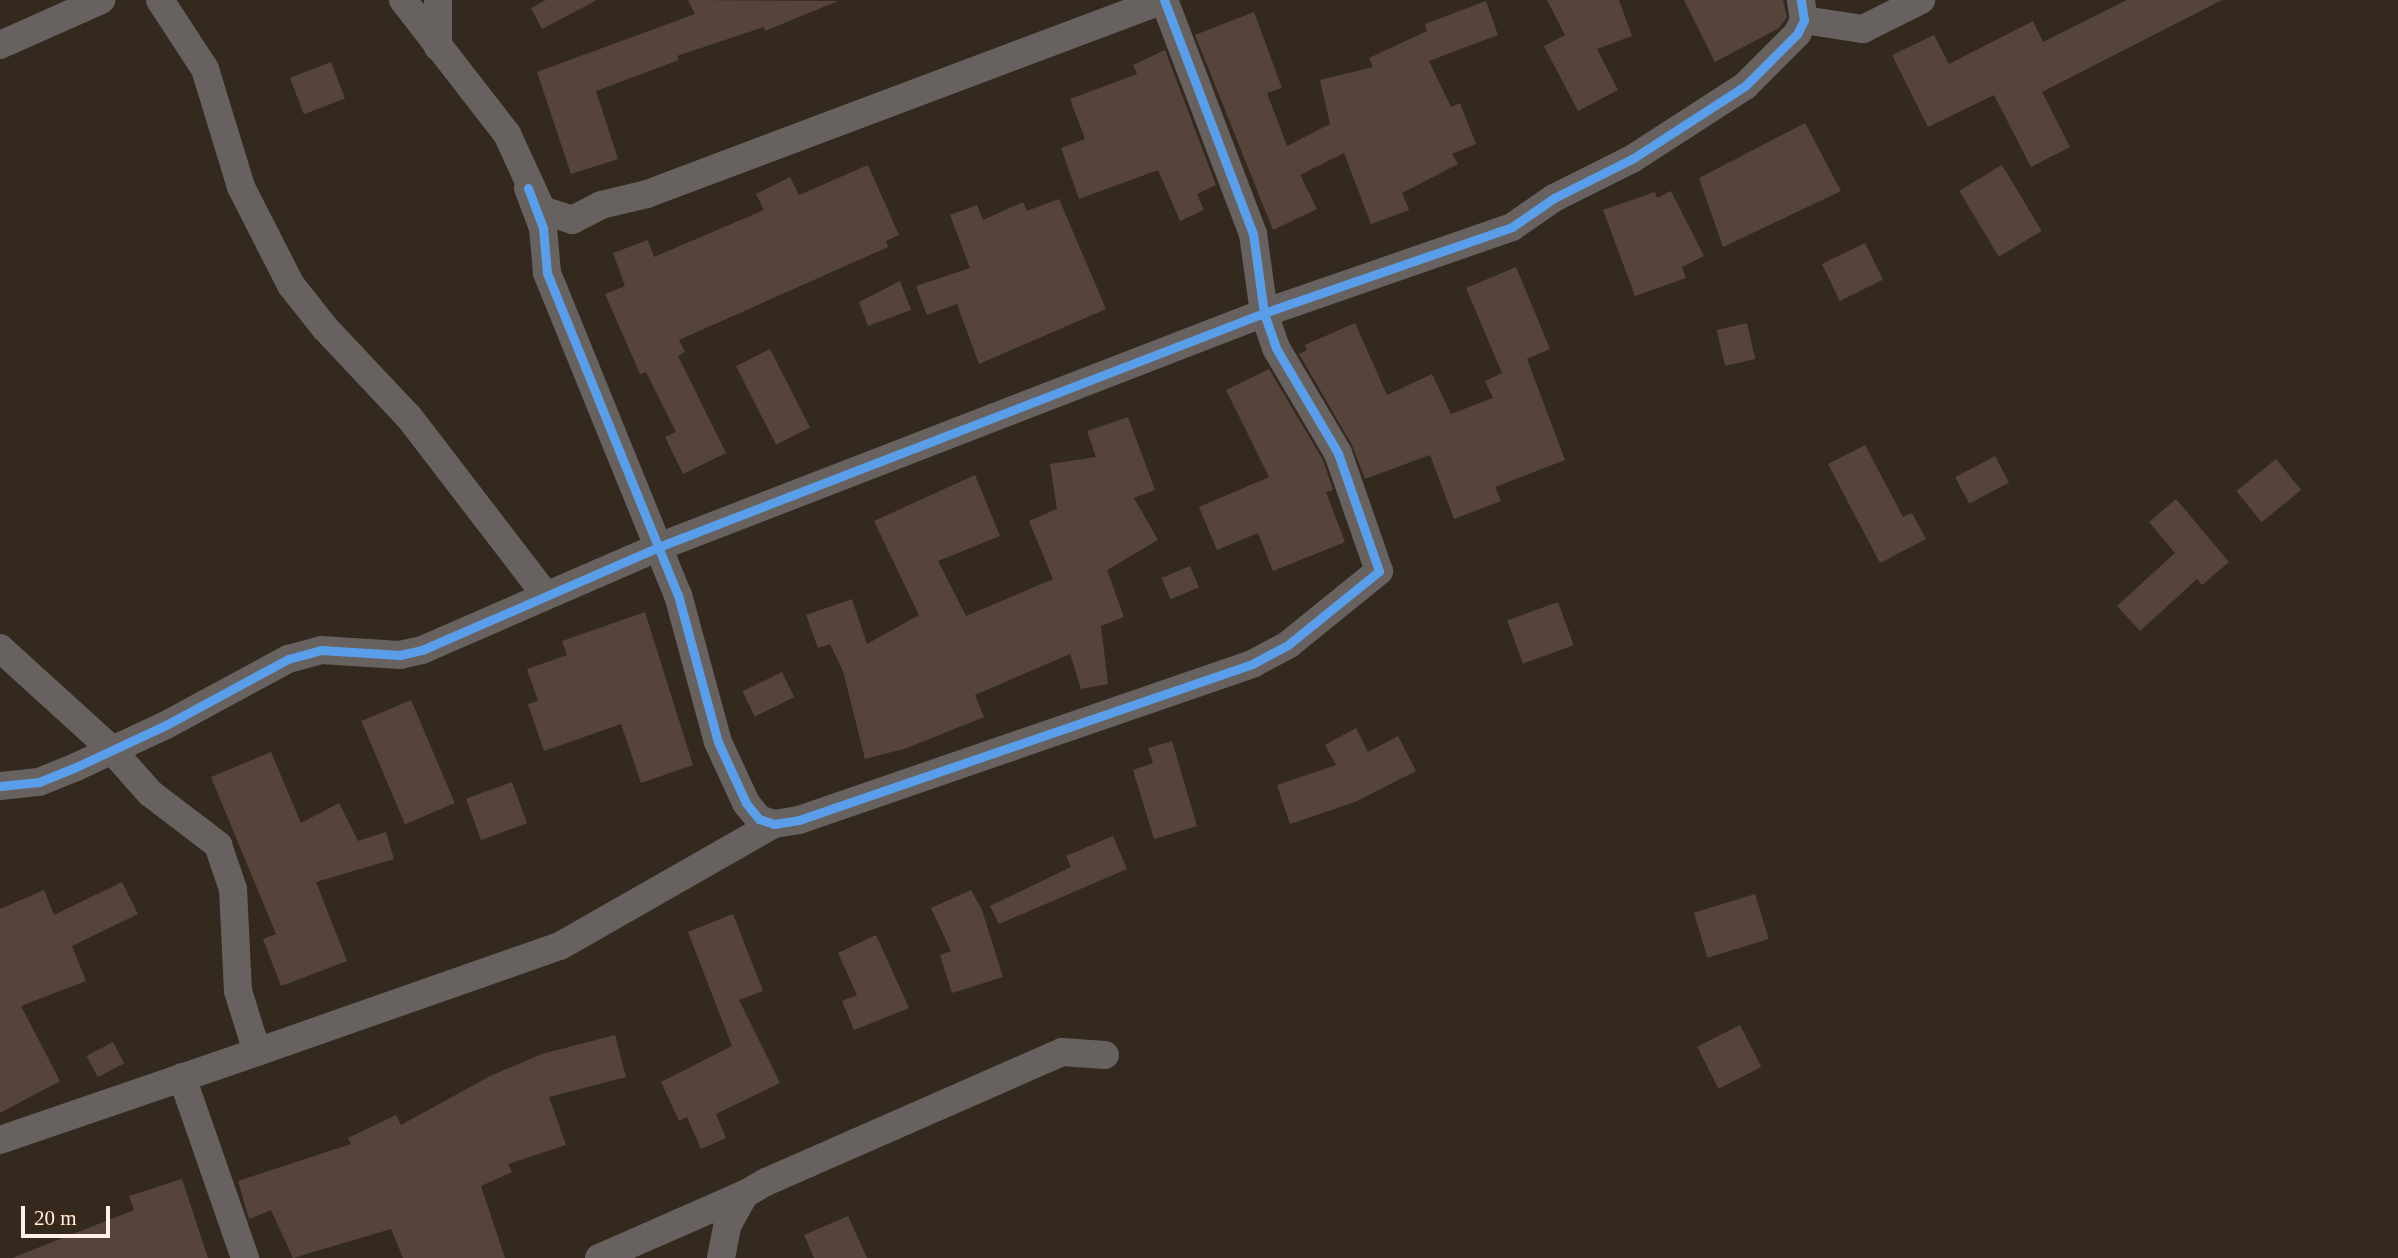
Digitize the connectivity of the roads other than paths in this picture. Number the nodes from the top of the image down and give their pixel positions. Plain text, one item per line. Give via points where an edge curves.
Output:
1 (101, 0) edge
2 (160, 0) edge
3 (403, 0) edge
4 (438, 0) edge
5 (1163, 0) edge
6 (1920, 0) edge
7 (1803, 10) edge
8 (0, 45) edge
9 (438, 47) junction
10 (528, 188) junction
11 (1264, 313) junction
12 (661, 546) junction
13 (545, 594) junction
14 (0, 648) edge
15 (111, 749) junction
16 (0, 786) edge
17 (774, 824) junction
18 (257, 1052) junction
19 (1105, 1055) dead end
20 (182, 1077) junction
21 (0, 1140) edge
22 (745, 1194) junction
23 (245, 1258) edge
24 (598, 1258) edge
25 (720, 1258) edge

1 - 8 street
2 - 13 street via 205,69 241,187 291,285 409,417
3 - 9 street
4 - 9 street
5 - 10 street via 647,194 601,205 572,220 542,210
5 - 11 street via 1253,234
6 - 7 street via 1863,29
7 - 11 street via 1797,34 1745,86 1632,159 1554,198 1512,227
9 - 10 street via 507,134
10 - 12 street via 543,228 547,272
11 - 12 street
11 - 17 street via 1276,348 1338,453 1377,559 1379,571 1373,578 1289,644 1254,663 799,820
12 - 13 street
12 - 17 street via 718,742 746,803 759,819
13 - 15 street via 422,650 400,655 321,650 288,659 166,725
14 - 15 street
15 - 16 street via 39,782
15 - 18 street via 149,793 218,845 233,889 238,992
17 - 18 street via 560,946
18 - 20 street
19 - 22 street via 1062,1052
20 - 21 street
20 - 23 street
22 - 24 street
22 - 25 street via 727,1226

